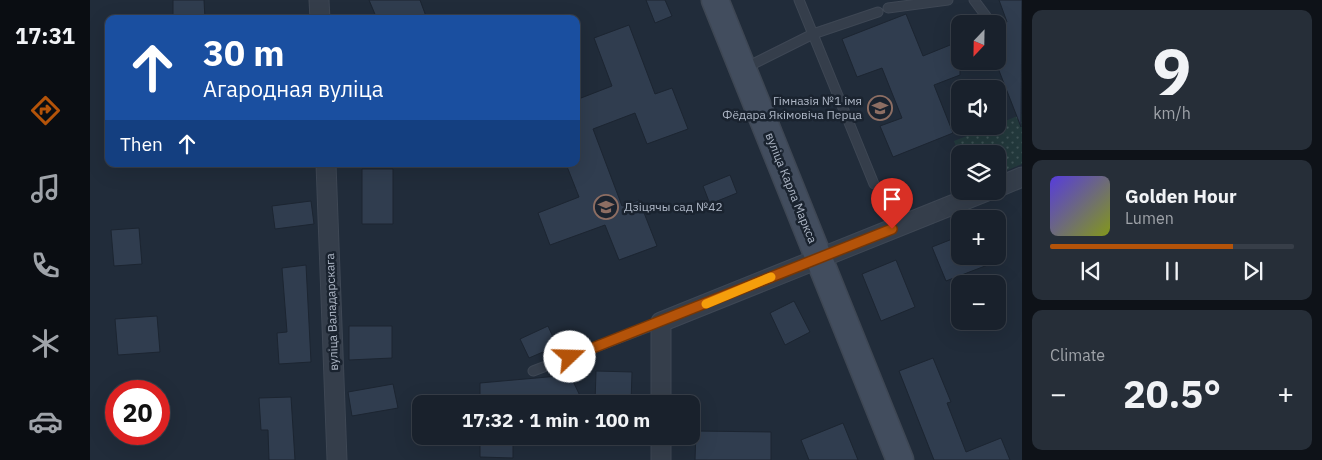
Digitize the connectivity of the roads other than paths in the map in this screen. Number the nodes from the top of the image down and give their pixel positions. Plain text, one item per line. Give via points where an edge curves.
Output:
1 (319, 0) edge
2 (715, 0) edge
3 (799, 0) edge
4 (948, 0) edge
5 (974, 0) edge
6 (888, 8) dead end
7 (878, 12) dead end
8 (320, 15) edge
9 (985, 15) edge
10 (813, 34) junction
11 (743, 69) junction
12 (326, 167) edge
13 (1022, 177) edge
14 (874, 184) dead end
15 (1006, 184) edge
16 (964, 200) edge
17 (819, 258) junction
18 (661, 322) junction
19 (533, 372) dead end
20 (661, 395) edge
21 (661, 445) edge
22 (337, 460) edge
23 (661, 460) edge
24 (900, 460) edge

1 - 8 street
2 - 11 main road, вуліца Карла Маркса
3 - 10 lane
4 - 6 lane
5 - 9 lane
7 - 10 lane
10 - 11 lane
10 - 14 lane
11 - 17 main road, вуліца Карла Маркса
12 - 22 street, вуліца Валадарскага
13 - 15 street
16 - 17 street
17 - 18 street
17 - 24 main road, вуліца Карла Маркса
18 - 19 lane
18 - 20 street
21 - 23 street

